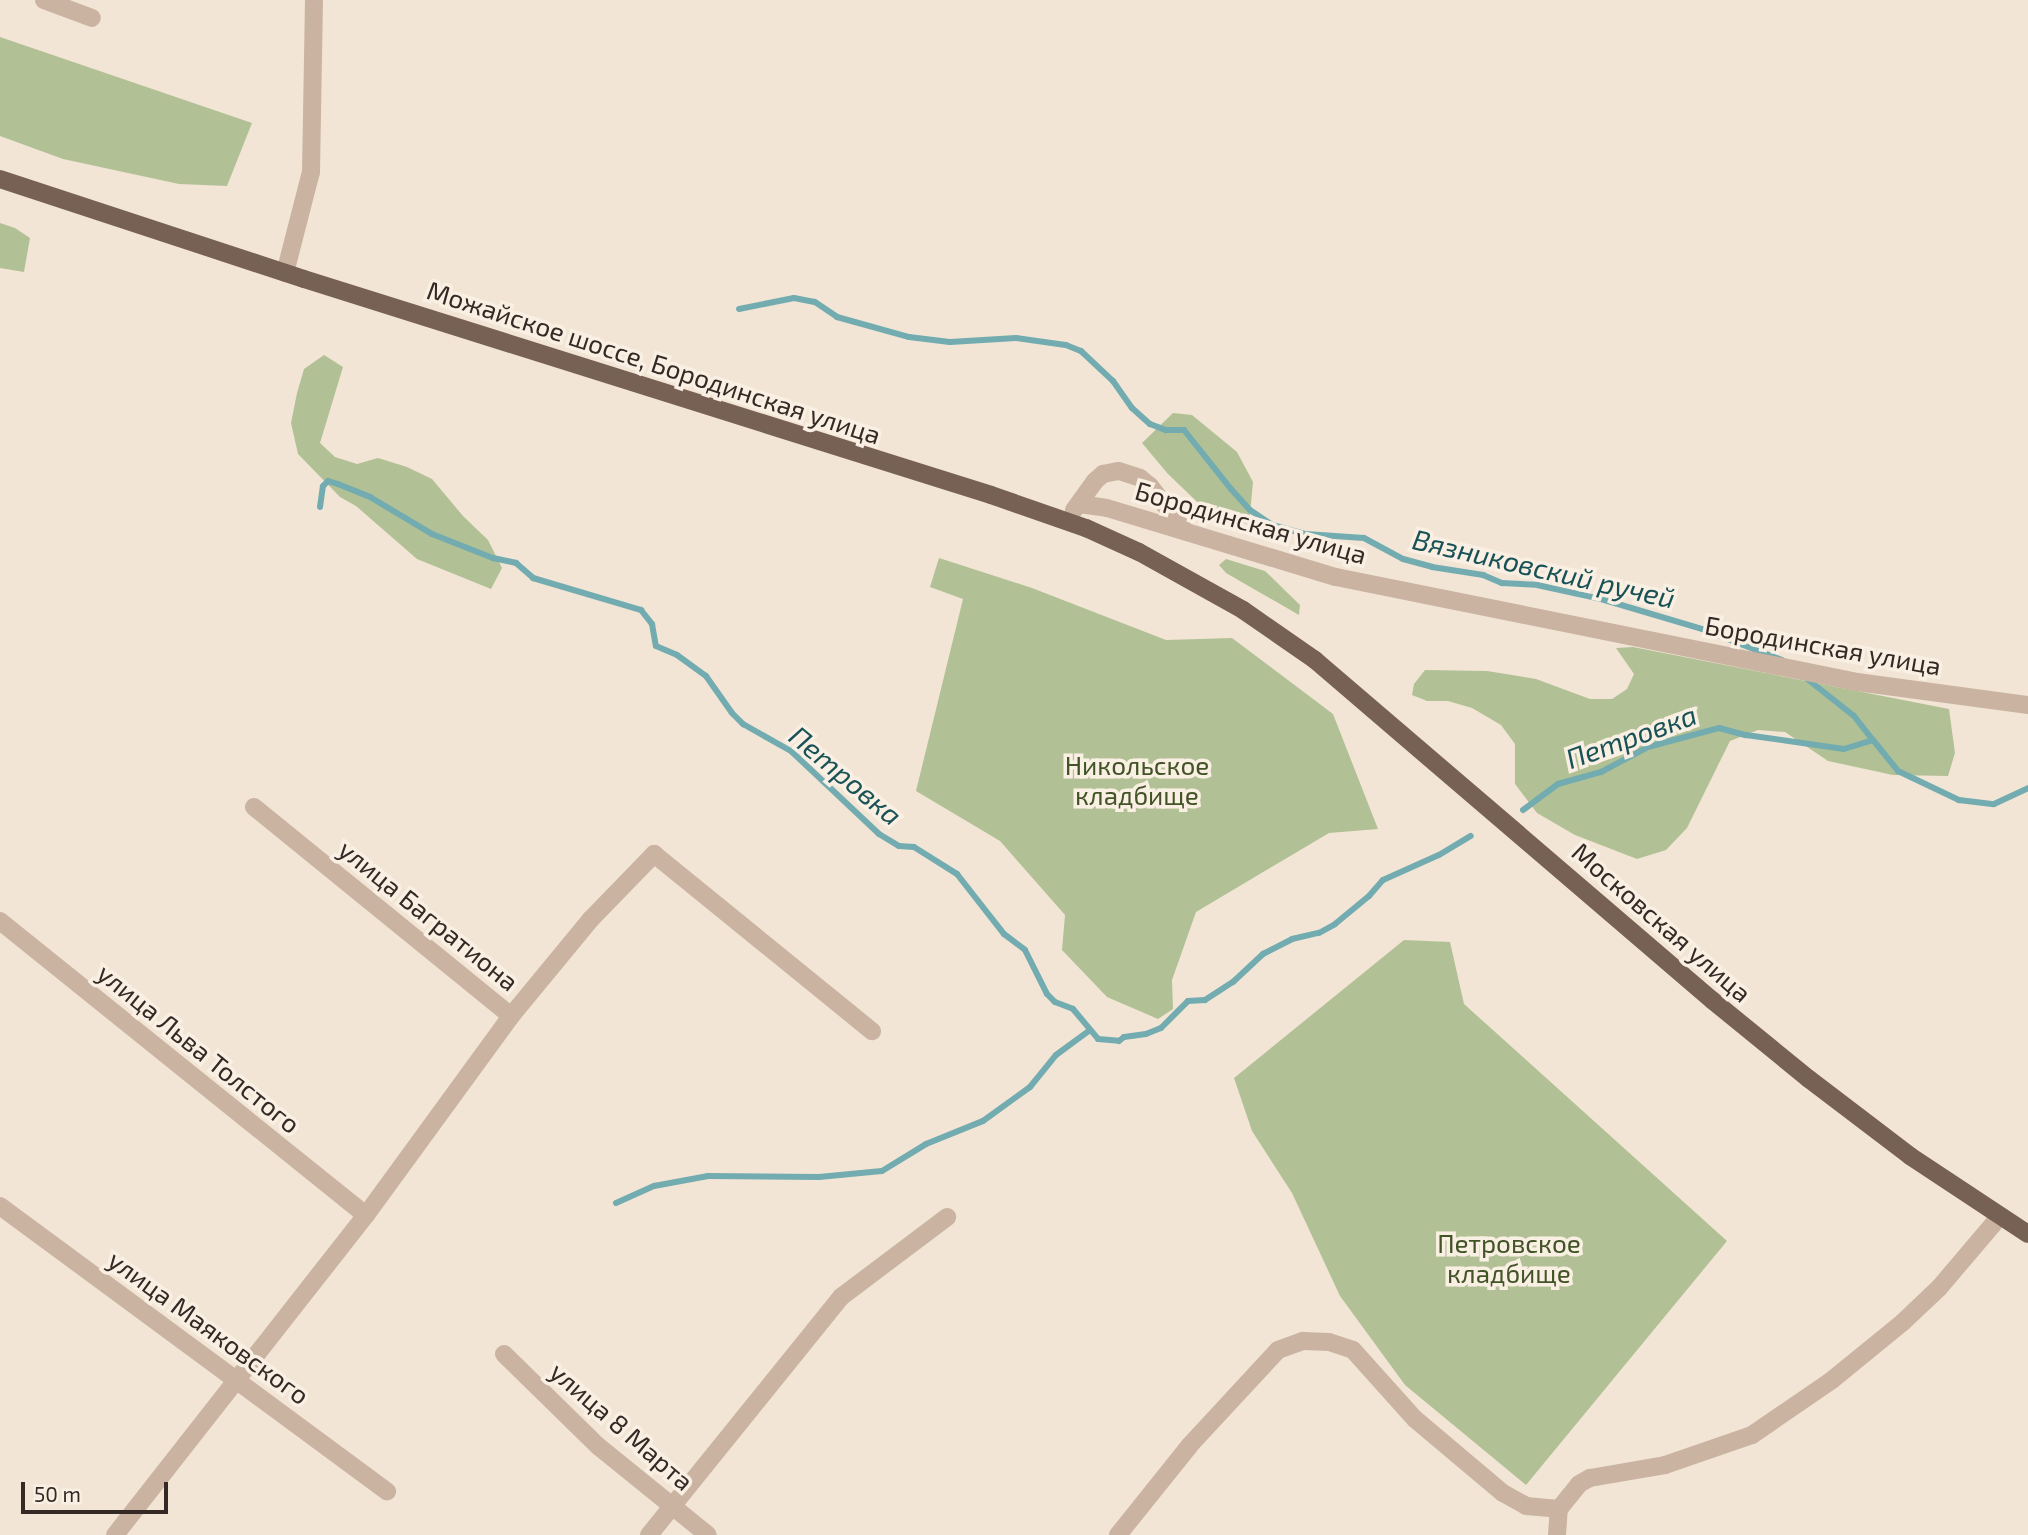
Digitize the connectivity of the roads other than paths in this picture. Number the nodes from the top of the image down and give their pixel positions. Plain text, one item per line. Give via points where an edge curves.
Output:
1 (44, 0) edge
2 (314, 0) edge
3 (92, 18) dead end
4 (0, 179) edge
5 (285, 272) junction
6 (1079, 504) junction
7 (1068, 522) junction
8 (1184, 530) junction
9 (1276, 631) joint
10 (2028, 705) edge
11 (254, 807) dead end
12 (0, 921) edge
13 (511, 1016) junction
14 (872, 1031) dead end
15 (0, 1206) edge
16 (366, 1215) junction
17 (2000, 1216) junction
18 (947, 1217) dead end
19 (2028, 1234) edge
20 (504, 1354) dead end
21 (238, 1381) junction
22 (387, 1491) dead end
23 (673, 1506) junction
24 (1559, 1509) junction
25 (115, 1535) edge
26 (649, 1535) edge
27 (708, 1535) edge
28 (1118, 1535) edge
29 (1557, 1535) edge

1 - 3 street
2 - 5 street via 311,172
4 - 5 main road, Можайское шоссе, Бородинская улица
5 - 7 main road, Можайское шоссе, Бородинская улица
6 - 7 street
6 - 8 street, Бородинская улица
6 - 8 street via 1103,474 1128,473 1150,486
7 - 9 main road, Можайское шоссе, Бородинская улица via 1147,556
8 - 10 street, Бородинская улица via 1336,577 1857,682
9 - 17 main road, Московская улица via 1354,692 1787,1062 1910,1156
11 - 13 street, улица Багратиона
12 - 16 street, улица Льва Толстого
13 - 14 street, улица Багратиона via 591,919 654,855
13 - 16 street
15 - 21 street, улица Маяковского
16 - 21 street
17 - 19 main road, Московская улица
17 - 24 street via 1939,1288 1903,1322 1784,1414 1752,1435 1707,1452 1665,1465 1590,1478 1579,1484
18 - 23 street via 841,1297
20 - 23 street, улица 8 Марта via 598,1446
21 - 22 street, улица Маяковского
21 - 25 street
23 - 26 street
23 - 27 street, улица 8 Марта
24 - 28 street via 1526,1506 1503,1493 1415,1419 1353,1350 1329,1342 1303,1341 1278,1350 1190,1445
24 - 29 street

